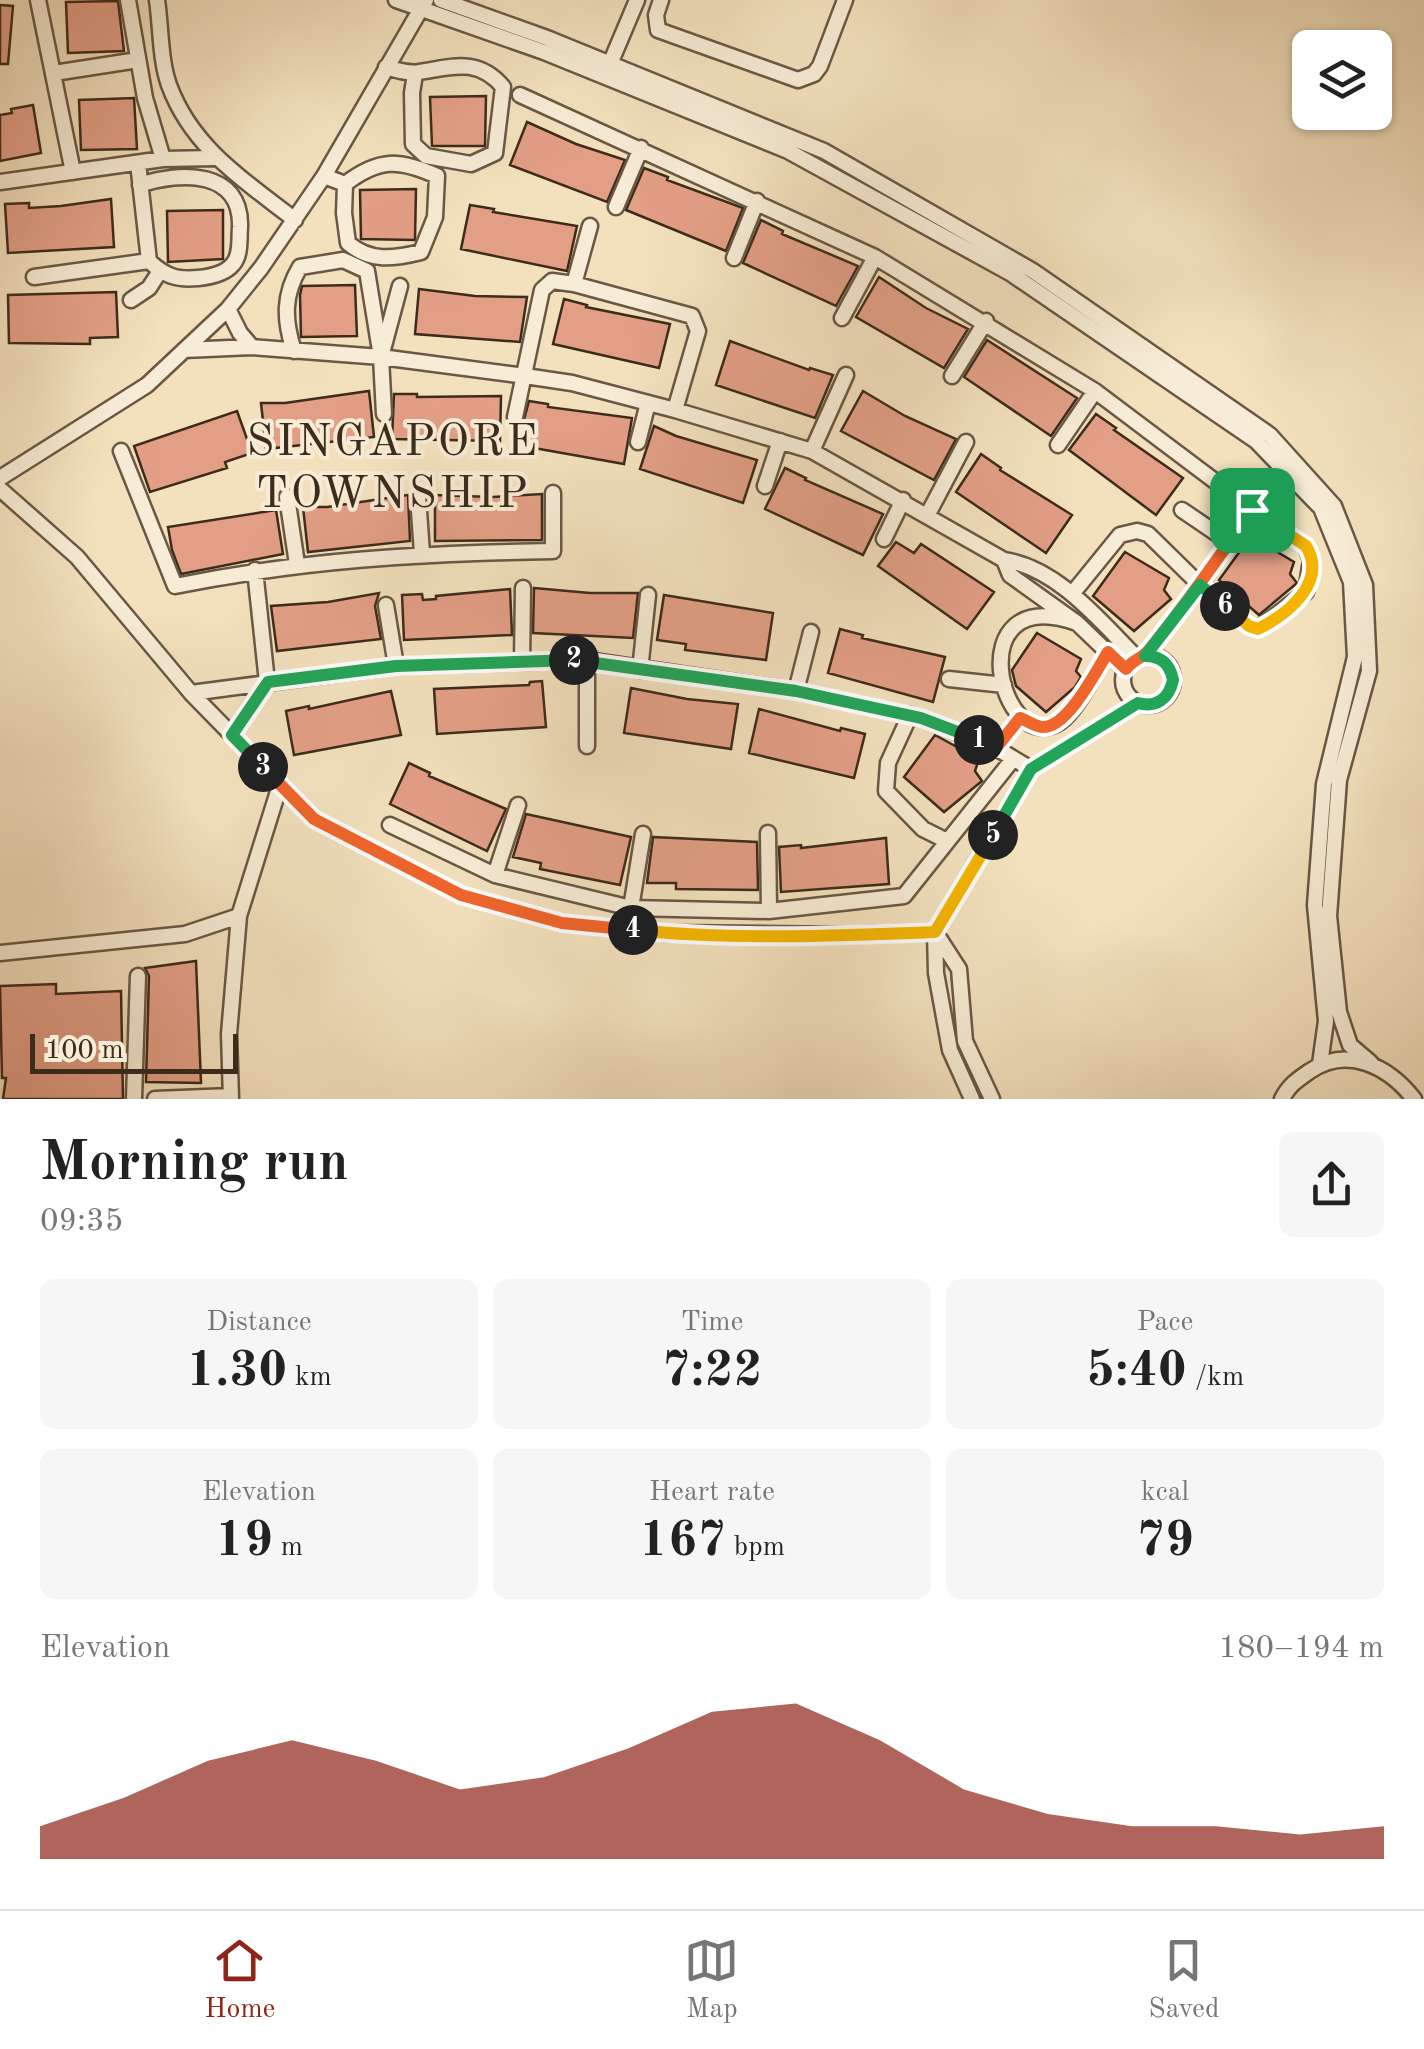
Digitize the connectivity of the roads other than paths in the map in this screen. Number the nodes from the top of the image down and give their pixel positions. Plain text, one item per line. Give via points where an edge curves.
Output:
1 (38, 0) edge
2 (128, 0) edge
3 (158, 0) edge
4 (396, 0) edge
5 (441, 0) edge
6 (637, 0) edge
7 (662, 0) edge
8 (845, 0) edge
9 (424, 4) edge
10 (138, 60) junction
11 (610, 64) junction
12 (386, 67) junction
13 (54, 73) junction
14 (415, 74) junction
15 (520, 95) dead end
16 (641, 148) junction
17 (215, 158) junction
18 (164, 159) junction
19 (138, 162) junction
20 (72, 172) junction
21 (324, 176) junction
22 (0, 182) edge
23 (345, 184) junction
24 (140, 185) junction
25 (758, 201) junction
26 (616, 207) dead end
27 (295, 220) junction
28 (590, 226) dead end
29 (875, 257) junction
30 (734, 258) dead end
31 (155, 266) junction
32 (34, 277) dead end
33 (574, 284) junction
34 (400, 286) dead end
35 (131, 300) dead end
36 (228, 308) junction
37 (842, 318) dead end
38 (986, 322) junction
39 (252, 347) junction
40 (184, 350) junction
41 (294, 351) junction
42 (381, 356) junction
43 (846, 375) dead end
44 (525, 376) junction
45 (952, 376) dead end
46 (1095, 391) junction
47 (648, 403) junction
48 (675, 410) junction
49 (384, 414) dead end
50 (515, 417) dead end
51 (638, 442) dead end
52 (780, 442) junction
53 (966, 442) dead end
54 (1058, 445) dead end
55 (121, 451) dead end
56 (812, 451) junction
57 (0, 478) edge
58 (765, 486) dead end
59 (0, 489) edge
60 (552, 493) dead end
61 (287, 497) dead end
62 (418, 497) dead end
63 (903, 500) junction
64 (1182, 510) dead end
65 (1252, 510) junction
66 (928, 514) junction
67 (884, 539) dead end
68 (1229, 542) junction
69 (422, 552) junction
70 (1004, 560) junction
71 (297, 564) junction
72 (255, 570) junction
73 (1200, 585) junction
74 (523, 588) dead end
75 (648, 594) dead end
76 (1072, 594) junction
77 (386, 605) dead end
78 (1077, 623) junction
79 (811, 632) dead end
80 (1108, 652) junction
81 (1141, 657) junction
82 (587, 660) junction
83 (522, 662) junction
84 (396, 666) junction
85 (1126, 669) junction
86 (640, 670) junction
87 (949, 678) dead end
88 (268, 682) junction
89 (1004, 685) junction
90 (796, 691) junction
91 (191, 693) junction
92 (1138, 703) junction
93 (910, 715) junction
94 (1020, 718) junction
95 (232, 735) junction
96 (587, 746) dead end
97 (996, 748) junction
98 (1013, 758) junction
99 (1031, 769) junction
100 (280, 785) junction
101 (518, 805) dead end
102 (390, 825) dead end
103 (768, 833) dead end
104 (643, 834) dead end
105 (947, 842) junction
106 (495, 875) junction
107 (631, 908) junction
108 (769, 911) junction
109 (239, 916) junction
110 (935, 932) junction
111 (0, 953) edge
112 (138, 976) dead end
113 (1371, 1063) junction
114 (1320, 1064) junction
115 (231, 1098) edge
116 (134, 1099) edge
117 (155, 1099) edge
118 (972, 1099) edge
119 (992, 1099) edge
120 (1282, 1099) edge
121 (1414, 1099) edge

1 - 13 street
2 - 10 street
3 - 17 street via 168,82 189,127
4 - 9 street
5 - 11 street
6 - 11 street
7 - 8 street via 658,30 798,80 820,66
9 - 12 street
9 - 114 street via 788,151 993,264 1256,441 1320,508 1351,582 1355,656 1324,784 1314,905 1326,1021
10 - 13 street
10 - 18 street
11 - 113 street via 824,150 1033,271 1270,434 1334,506 1365,585 1369,671 1339,780 1329,916 1339,1012 1350,1045
12 - 14 street
12 - 21 street
13 - 20 street
14 - 14 street via 440,66 492,74 503,88 495,153 471,164 426,156 413,144
15 - 16 street
16 - 25 street
16 - 26 street
17 - 18 street
17 - 27 street
18 - 19 street
19 - 20 street
19 - 24 street
20 - 22 street
21 - 23 street
21 - 27 street
23 - 23 street via 348,243 361,254 391,259 420,252 435,218 437,176 390,163 370,166
24 - 31 street
24 - 31 street via 218,181 233,194 240,214 232,266 178,280
25 - 29 street
25 - 30 street
27 - 36 street
28 - 33 street
29 - 37 street
29 - 38 street
31 - 32 street
31 - 35 street via 149,288
33 - 44 street via 545,284
33 - 48 street via 692,316 698,331
34 - 42 street
36 - 39 street
36 - 40 street
38 - 45 street
38 - 46 street
39 - 40 street
39 - 41 street
40 - 57 street via 147,386
41 - 42 street
41 - 42 street via 288,287 300,268 342,260 367,271
42 - 44 street
42 - 49 street
43 - 56 street
44 - 47 street
44 - 50 street
46 - 54 street
46 - 65 street
47 - 48 street
47 - 51 street
48 - 52 street
52 - 56 street
52 - 58 street
53 - 66 street
55 - 72 street via 175,586
56 - 63 street
59 - 91 street via 77,557
60 - 69 street via 552,550
61 - 71 street
62 - 69 street
63 - 66 street
63 - 67 street
64 - 68 street
65 - 68 street
65 - 73 street via 1310,552 1306,592 1258,629
66 - 70 street
68 - 73 street
69 - 71 street
70 - 76 street via 1023,563
70 - 78 street via 1010,574
71 - 72 street
72 - 88 street
73 - 76 street via 1148,534 1128,531
73 - 81 street
74 - 83 street
75 - 86 street
76 - 81 street
77 - 84 street
78 - 80 street
78 - 89 street via 1042,614 1020,621 1001,654
79 - 90 street
80 - 85 street
80 - 94 street via 1058,724 1042,727
81 - 85 street
81 - 92 street via 1161,659 1173,680 1162,701
82 - 83 street
82 - 86 street
82 - 96 street
83 - 84 street
84 - 88 street
85 - 92 street via 1123,684
86 - 90 street
87 - 89 street
88 - 91 street
88 - 95 street
89 - 94 street
90 - 93 street
91 - 95 street
92 - 99 street
93 - 97 street
93 - 105 street via 888,763 886,791 922,829
94 - 97 street
95 - 100 street
97 - 98 street
98 - 99 street
98 - 105 street
99 - 110 street
100 - 109 street
100 - 110 street via 314,819 461,895 562,923 667,934
101 - 106 street
102 - 106 street
103 - 108 street
104 - 107 street
105 - 108 street via 904,896
106 - 107 street
107 - 108 street
109 - 111 street via 185,934
109 - 115 street
110 - 118 street via 950,1050
110 - 119 street via 959,968 965,1041
112 - 116 street
113 - 114 street
113 - 121 street via 1398,1078
114 - 120 street
115 - 117 street

